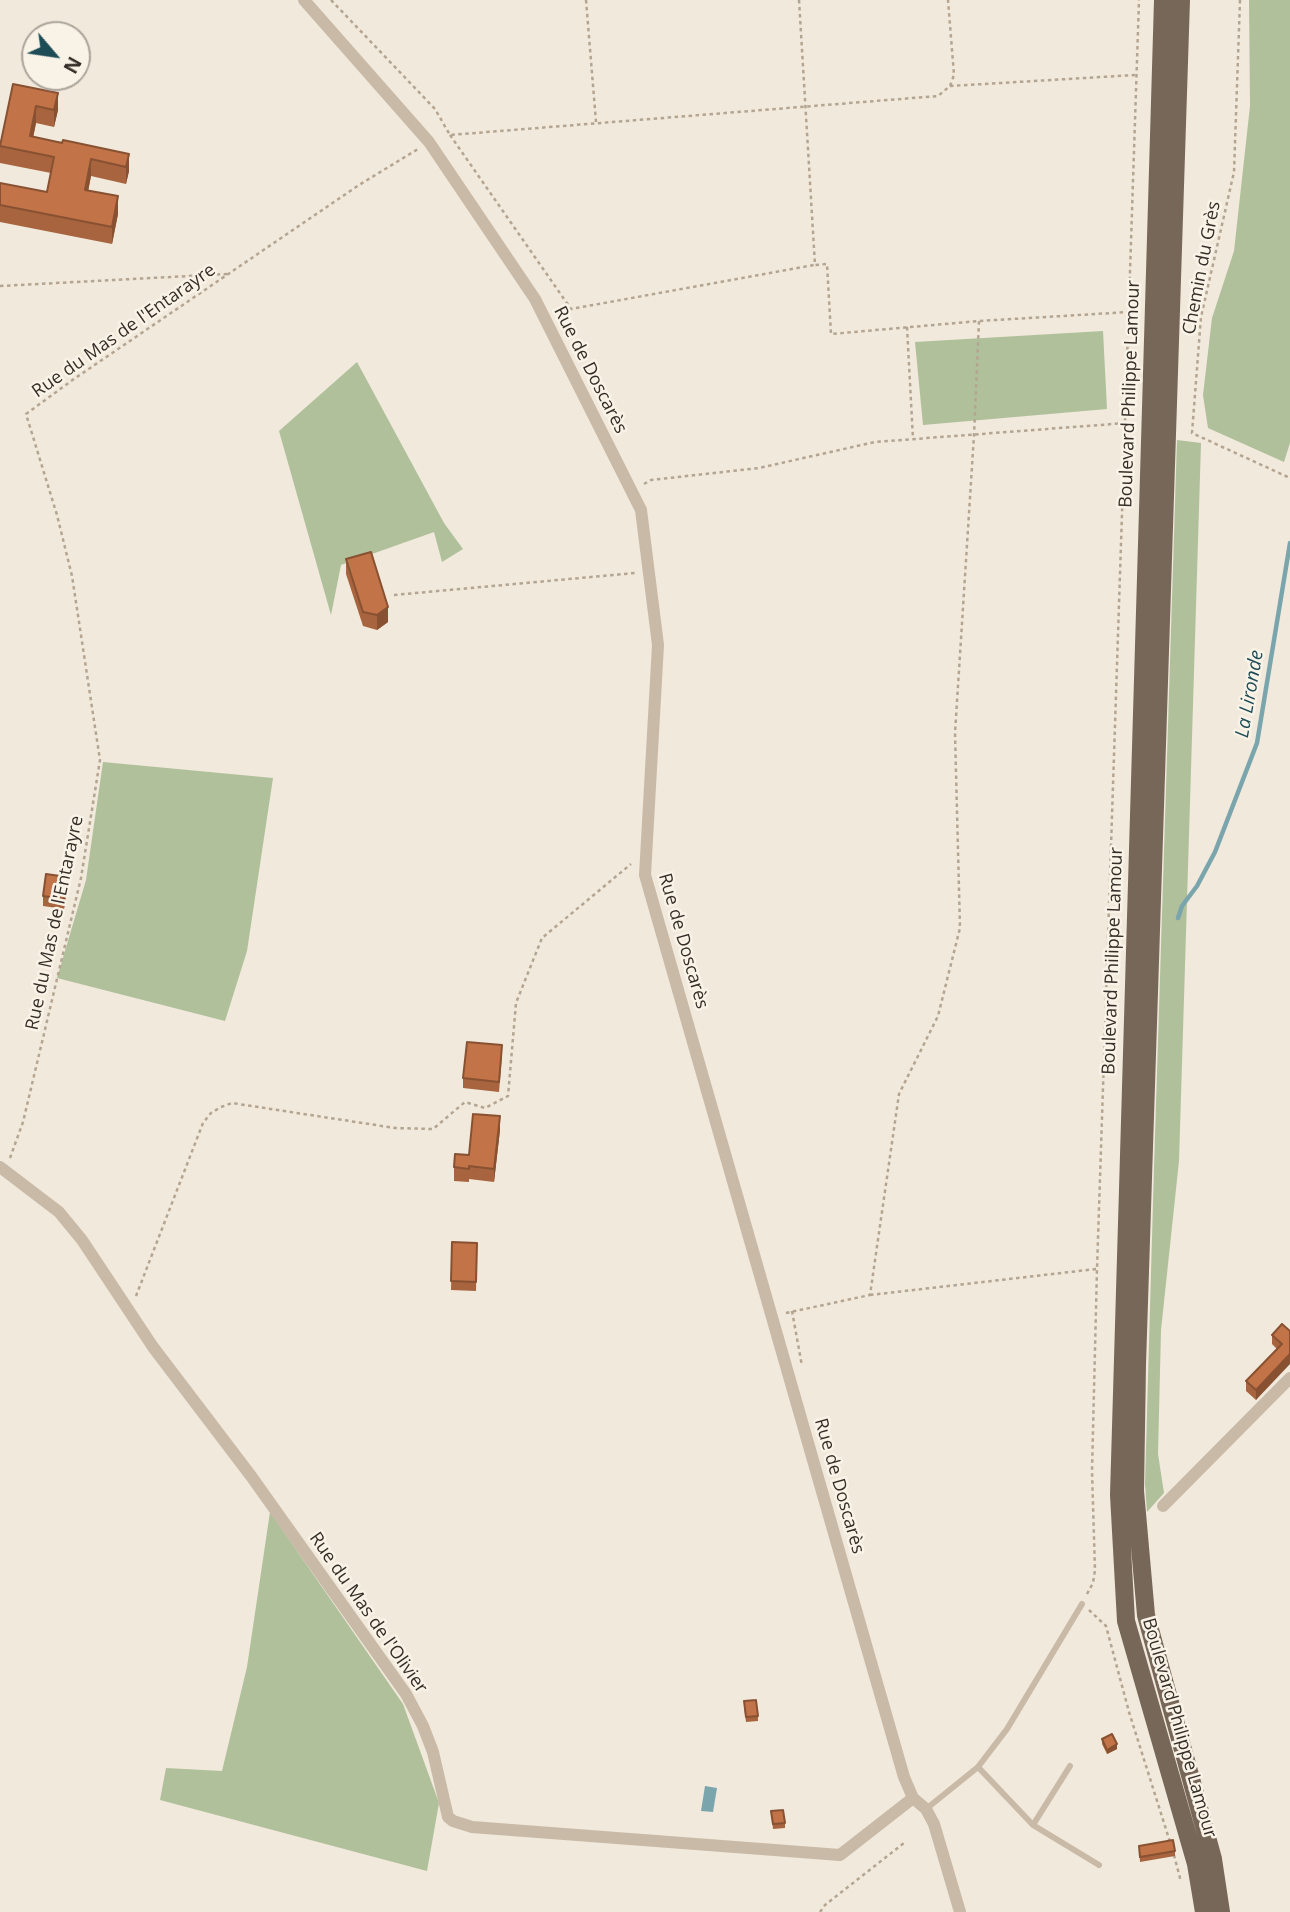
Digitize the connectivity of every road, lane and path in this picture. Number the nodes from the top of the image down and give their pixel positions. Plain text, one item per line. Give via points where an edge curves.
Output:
1 (304, 0) edge
2 (331, 0) edge
3 (586, 0) edge
4 (799, 0) edge
5 (948, 0) edge
6 (1139, 0) edge
7 (1163, 0) edge
8 (1181, 0) edge
9 (1240, 0) edge
10 (1136, 75) junction
11 (950, 86) junction
12 (807, 107) junction
13 (596, 124) junction
14 (450, 135) junction
15 (429, 142) junction
16 (815, 265) junction
17 (228, 274) junction
18 (0, 286) edge
19 (1129, 312) junction
20 (979, 321) junction
21 (907, 327) junction
22 (1126, 423) junction
23 (974, 435) junction
24 (913, 439) junction
25 (1290, 478) edge
26 (631, 489) junction
27 (641, 572) dead end
28 (394, 595) dead end
29 (646, 850) junction
30 (3, 1169) edge
31 (1097, 1269) junction
32 (870, 1295) junction
33 (131, 1311) junction
34 (784, 1313) dead end
35 (1290, 1378) edge
36 (1163, 1506) dead end
37 (1082, 1604) junction
38 (1070, 1766) dead end
39 (978, 1767) junction
40 (913, 1798) junction
41 (926, 1809) junction
42 (1033, 1825) junction
43 (904, 1843) dead end
44 (1171, 1844) edge
45 (1174, 1855) edge
46 (1099, 1866) dead end
47 (1182, 1889) dead end
48 (820, 1912) edge
49 (960, 1912) edge
50 (1204, 1912) edge
51 (1221, 1912) edge

1 - 15 street, Rue de Doscarès
2 - 14 path via 435,108
3 - 13 path
4 - 12 path
5 - 11 path via 954,75
6 - 10 path
7 - 50 main road, Boulevard Philippe Lamour via 1119,1495 1126,1621 1196,1864
8 - 51 main road, Boulevard Philippe Lamour via 1135,1491 1146,1615 1213,1859
9 - 25 path, Chemin du Grès via 1234,172 1201,317 1192,433
10 - 11 path
10 - 19 path
11 - 12 path via 938,96
12 - 13 path
12 - 16 path
13 - 14 path
14 - 16 path via 571,309
15 - 17 path, Rue du Mas de l'Entarayre
15 - 26 street, Rue de Doscarès via 535,299
16 - 21 path via 827,264 831,334
17 - 18 path
17 - 30 path, Rue du Mas de l'Entarayre via 26,414 72,576 100,760 81,878 23,1122
19 - 20 path
19 - 22 path
20 - 21 path
20 - 23 path
21 - 24 path
22 - 23 path
22 - 31 path
23 - 24 path
23 - 32 path via 955,733 960,928 938,1016 899,1094
24 - 26 path via 875,442 760,468 652,480
26 - 29 street, Rue de Doscarès via 641,510 659,645
27 - 28 path
29 - 33 path via 542,938 516,1003 508,1096 485,1108 465,1102 433,1129 396,1128 232,1103 211,1113 203,1123
29 - 40 street, Rue de Doscarès via 645,875
30 - 33 street, Rue du Mas de l'Olivier via 59,1212
31 - 32 path
31 - 37 path via 1092,1471 1095,1570
32 - 34 path
33 - 40 street, Rue du Mas de l'Olivier via 406,1694 433,1752 448,1817 453,1821 472,1827 840,1855
35 - 36 street
37 - 39 lane via 1007,1729
37 - 44 path via 1106,1626
38 - 42 lane
39 - 41 lane
39 - 42 lane
40 - 41 street, Rue de Doscarès
41 - 49 street, Rue de Doscarès
42 - 46 lane
43 - 48 path
45 - 47 path

